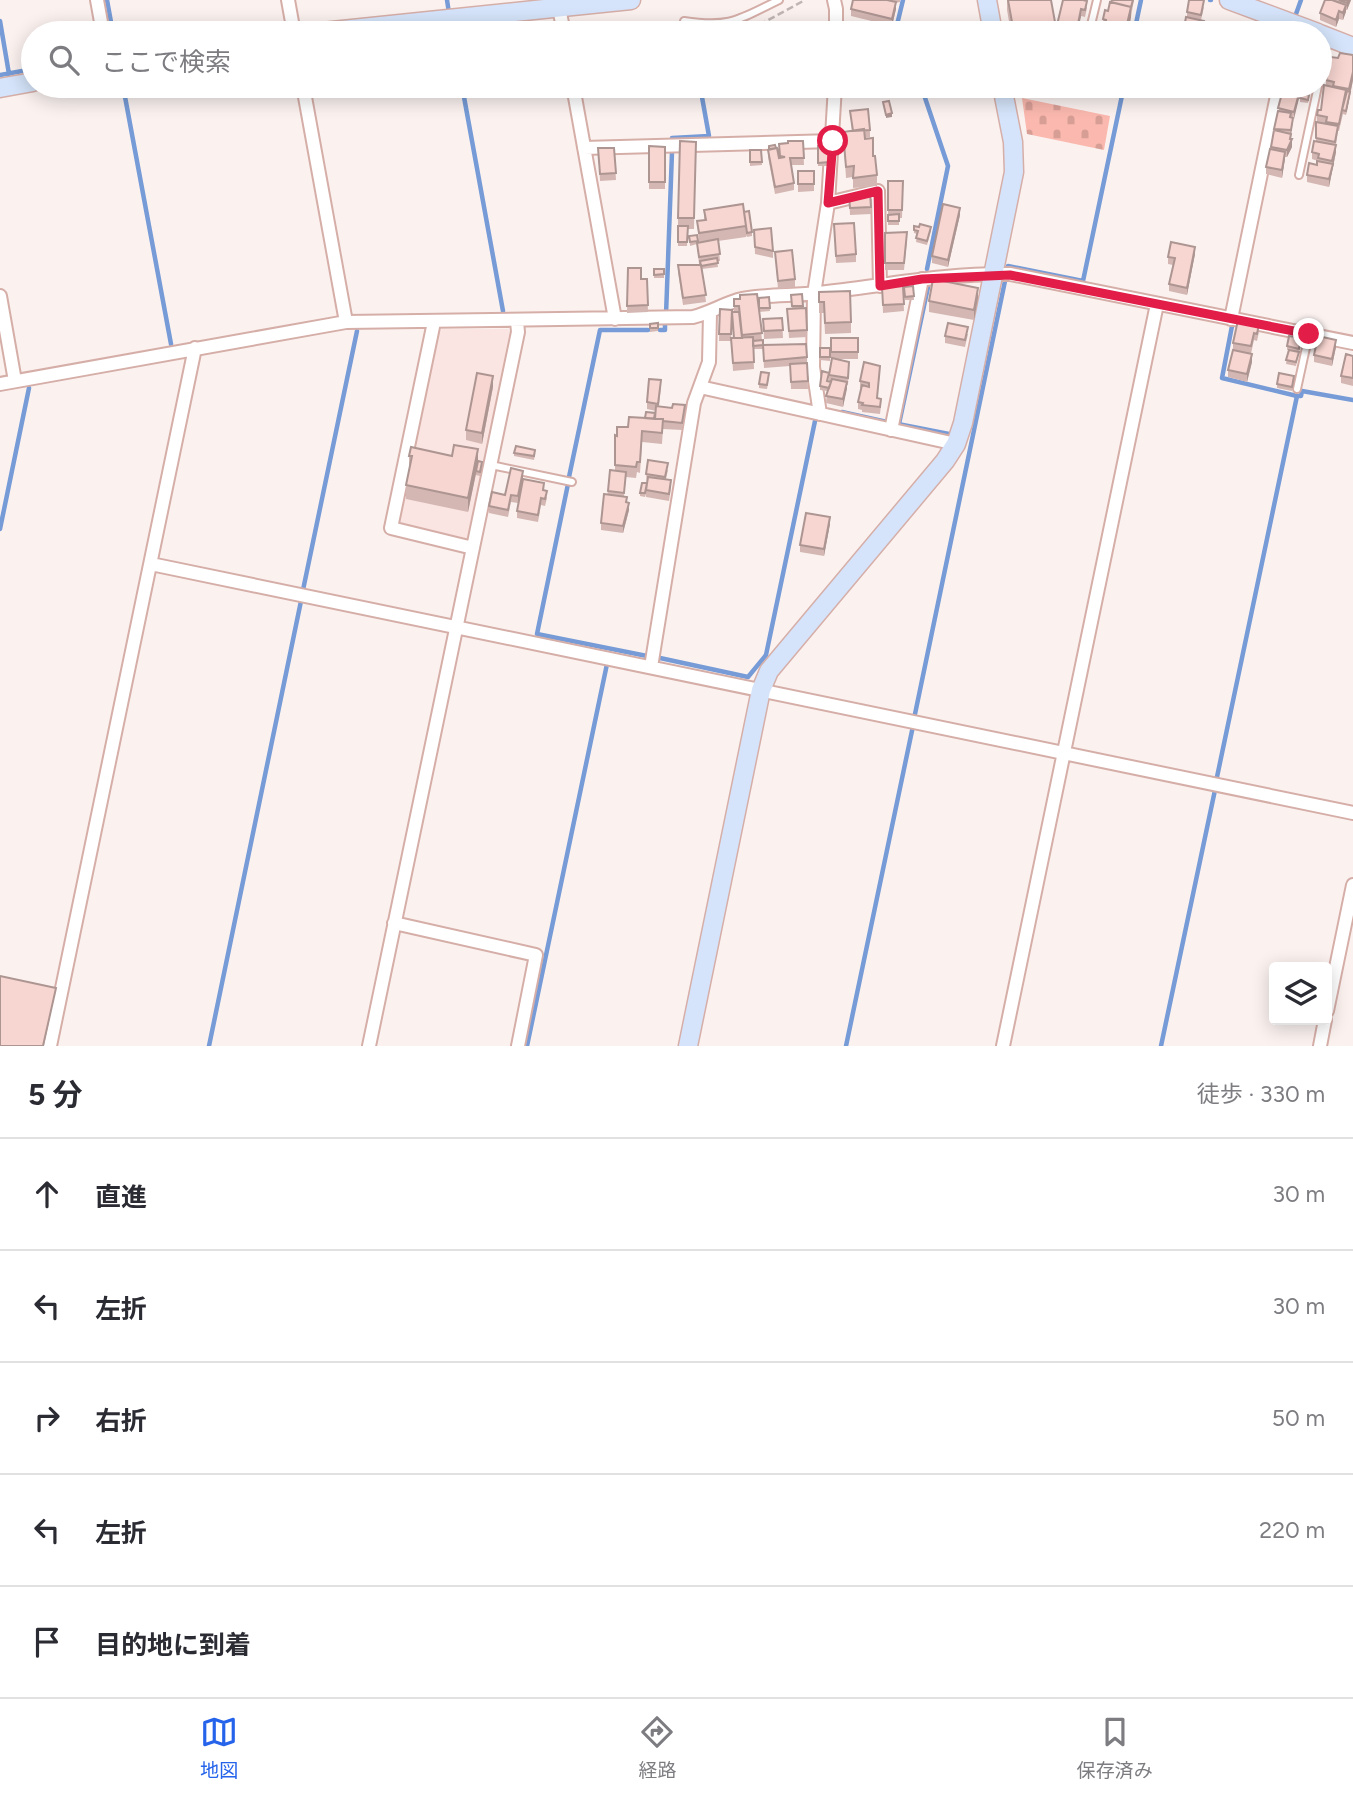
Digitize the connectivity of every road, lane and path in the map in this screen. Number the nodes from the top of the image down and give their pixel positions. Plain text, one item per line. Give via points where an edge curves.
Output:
1 (97, 0) edge
2 (288, 0) edge
3 (631, 0) edge
4 (779, 0) edge
5 (805, 0) edge
6 (834, 0) edge
7 (987, 0) edge
8 (1097, 0) edge
9 (1229, 0) edge
10 (549, 6) edge
11 (101, 21) edge
12 (292, 21) edge
13 (418, 21) edge
14 (736, 21) edge
15 (766, 21) edge
16 (836, 21) edge
17 (991, 21) edge
18 (1093, 21) edge
19 (1275, 21) edge
20 (1332, 39) edge
21 (1353, 47) edge
22 (21, 84) edge
23 (0, 88) edge
24 (305, 98) edge
25 (575, 98) edge
26 (835, 98) edge
27 (1004, 98) edge
28 (1277, 98) edge
29 (1316, 98) edge
30 (833, 141) junction
31 (584, 148) junction
32 (1300, 176) dead end
33 (828, 203) junction
34 (993, 274) junction
35 (922, 279) junction
36 (880, 286) junction
37 (814, 294) junction
38 (0, 296) edge
39 (1157, 304) junction
40 (710, 313) junction
41 (1231, 318) junction
42 (615, 319) junction
43 (517, 321) junction
44 (435, 322) junction
45 (346, 323) junction
46 (1309, 334) junction
47 (1353, 343) edge
48 (195, 348) junction
49 (15, 381) junction
50 (0, 384) edge
51 (699, 387) junction
52 (1297, 389) dead end
53 (820, 414) junction
54 (891, 430) junction
55 (956, 444) junction
56 (490, 464) junction
57 (572, 482) dead end
58 (473, 548) junction
59 (151, 564) junction
60 (456, 627) junction
61 (651, 667) junction
62 (761, 690) junction
63 (1065, 752) junction
64 (1353, 813) edge
65 (1353, 885) edge
66 (394, 923) junction
67 (1332, 987) edge
68 (1324, 1025) edge
69 (50, 1046) edge
70 (369, 1046) edge
71 (518, 1046) edge
72 (688, 1046) edge
73 (1003, 1046) edge
74 (1320, 1046) edge

1 - 11 street
2 - 12 street
3 - 10 street
4 - 14 lane
5 - 15 path
6 - 16 street
7 - 17 street
8 - 18 lane
9 - 19 street
10 - 13 street
20 - 21 street
22 - 23 street
24 - 45 street
25 - 31 street
26 - 30 street
27 - 34 street via 1014,172
28 - 41 street
29 - 32 lane
30 - 31 street
30 - 33 street
31 - 42 street
33 - 36 street via 878,191
33 - 37 street
34 - 35 street
34 - 39 street
34 - 55 street
35 - 36 street
35 - 54 street
36 - 37 street
37 - 40 street via 739,300
37 - 53 street via 813,367
38 - 49 street
39 - 41 street
39 - 63 street
40 - 42 street
40 - 51 street via 709,362
41 - 46 street
42 - 43 street
43 - 44 street
43 - 56 street
44 - 45 street
44 - 58 street via 391,528
45 - 48 street
46 - 47 street
46 - 52 lane
48 - 49 street
48 - 59 street
49 - 50 street
51 - 53 street
51 - 61 street
53 - 54 street
54 - 55 street
55 - 62 street via 769,671
56 - 57 lane
56 - 58 street
58 - 60 street
59 - 60 street
59 - 69 street
60 - 61 street
60 - 66 street
61 - 62 street
62 - 63 street
62 - 72 street
63 - 64 street
63 - 73 street
65 - 67 street
66 - 70 street
66 - 71 street via 536,955
68 - 74 street

